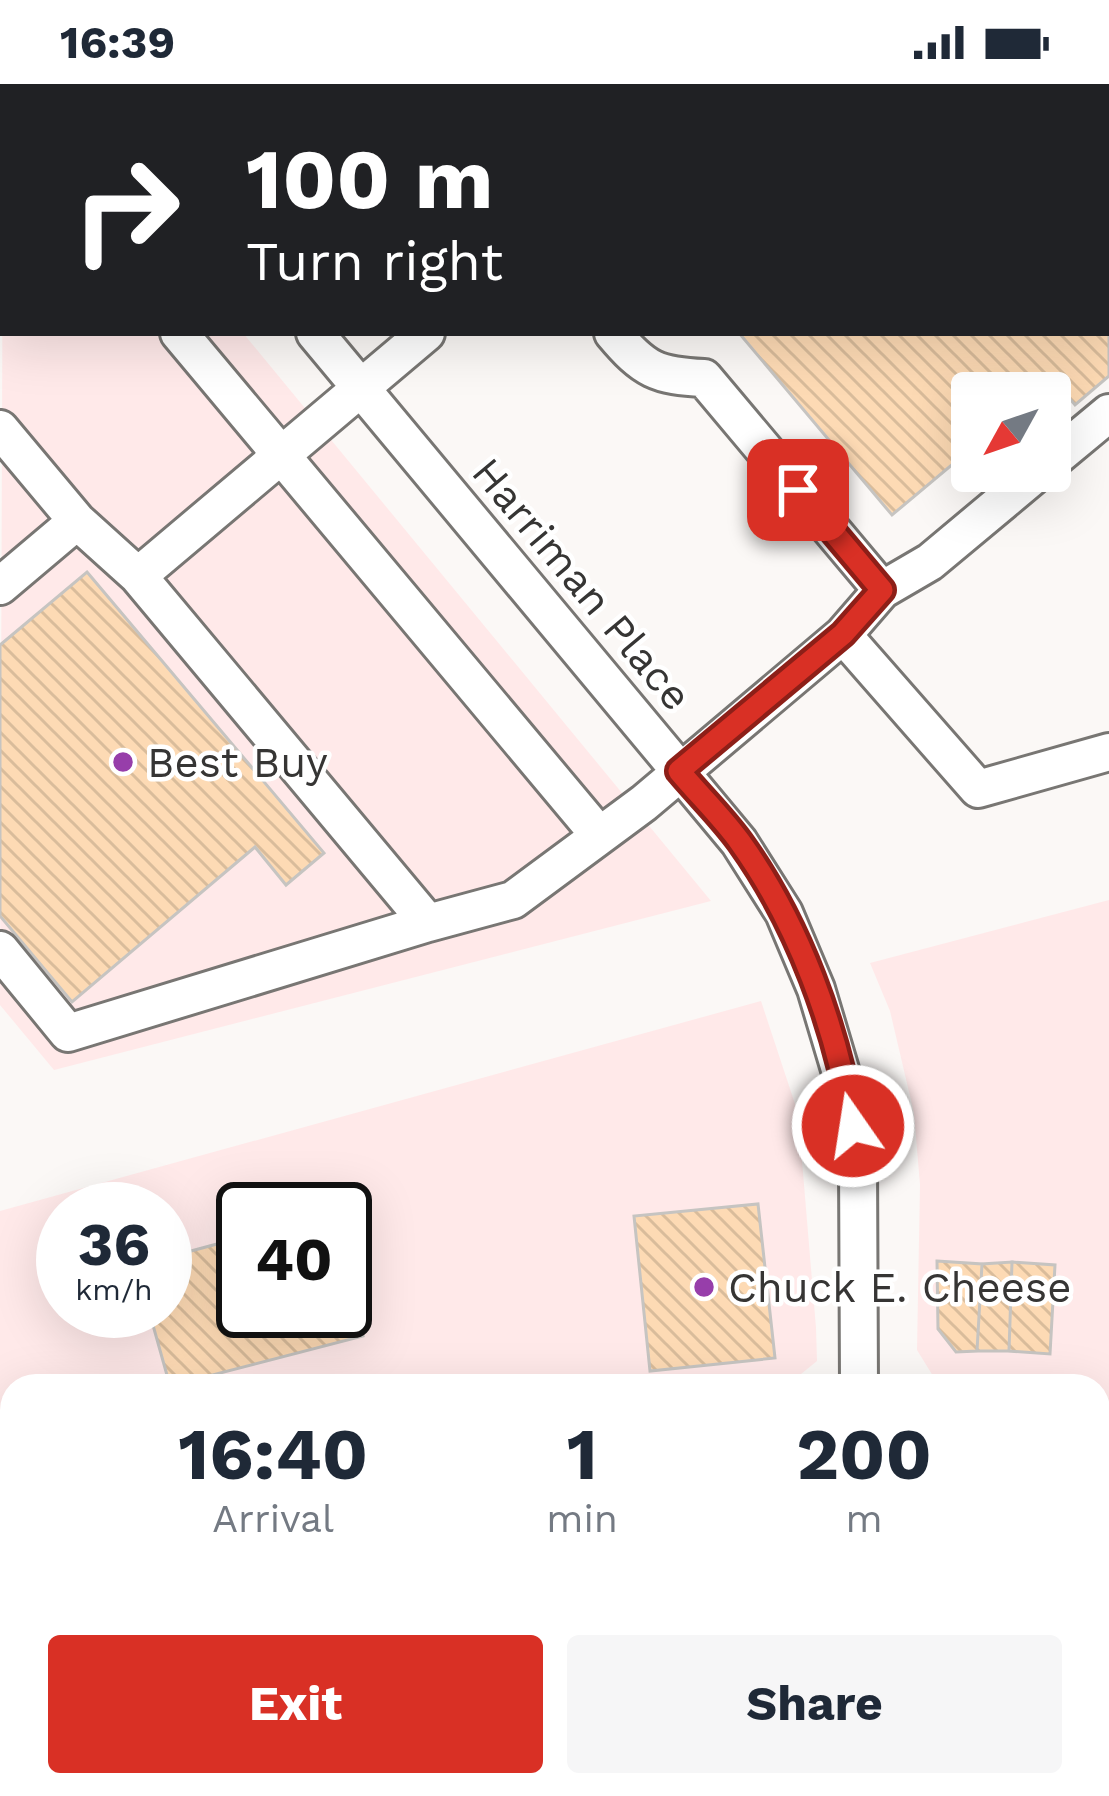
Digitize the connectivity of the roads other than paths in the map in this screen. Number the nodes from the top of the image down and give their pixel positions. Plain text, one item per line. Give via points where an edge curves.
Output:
1 (182, 336) edge
2 (318, 336) edge
3 (422, 336) edge
4 (616, 336) edge
5 (360, 386) junction
6 (1109, 412) edge
7 (0, 429) edge
8 (1071, 444) edge
9 (283, 455) junction
10 (1014, 492) edge
11 (76, 521) junction
12 (138, 576) junction
13 (0, 586) edge
14 (882, 590) junction
15 (843, 634) junction
16 (1109, 752) edge
17 (679, 771) junction
18 (599, 836) junction
19 (428, 923) junction
20 (0, 950) edge
21 (859, 1374) edge

1 - 9 street
2 - 5 street, Harriman Place
3 - 5 street
4 - 14 street via 663,376 704,378
5 - 9 street
5 - 17 street, Harriman Place
6 - 8 street
7 - 11 street
9 - 12 street
9 - 18 street
10 - 14 street via 930,562
11 - 12 street
11 - 13 street
12 - 19 street
14 - 15 street
15 - 16 street via 979,789
15 - 17 street
17 - 18 street
17 - 21 street, Harriman Place via 740,842 784,913 816,989 859,1160
18 - 19 street via 513,900
19 - 20 street via 68,1033

